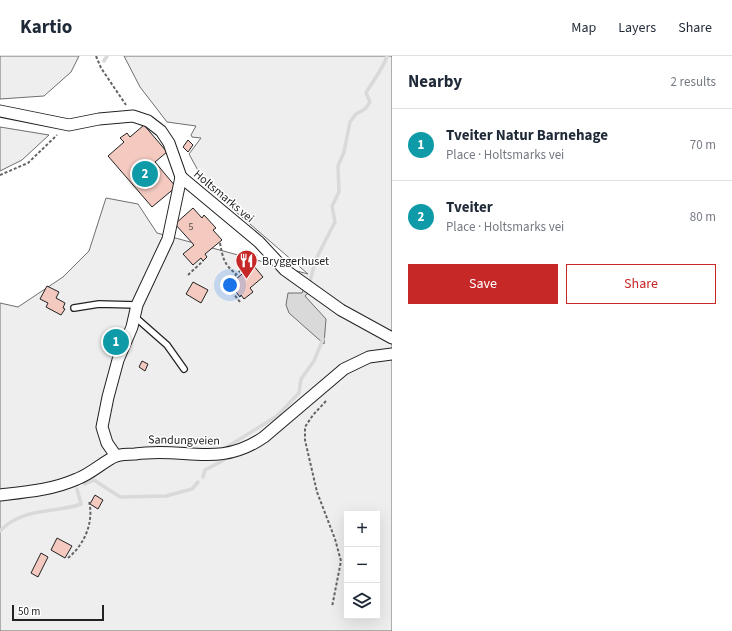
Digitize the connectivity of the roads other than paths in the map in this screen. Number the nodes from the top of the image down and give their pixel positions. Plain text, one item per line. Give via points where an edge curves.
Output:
1 (0, 111) edge
2 (181, 177) junction
3 (74, 308) dead end
4 (136, 311) junction
5 (392, 338) edge
6 (392, 354) edge
7 (184, 369) dead end
8 (116, 456) junction
9 (0, 495) edge

1 - 2 street via 68,125 99,118 133,116 148,121 169,143
2 - 4 street, Holtsmarks vei via 168,239
2 - 5 street, Holtsmarks vei via 259,242 285,270 341,310
3 - 4 lane via 99,304
4 - 7 lane via 167,345
4 - 8 street, Holtsmarks vei via 118,360 102,427 107,443
6 - 8 street, Sandungveien via 369,357 344,369 264,437 238,451 202,455 146,452
8 - 9 street, Sandungveien via 78,479 56,487

